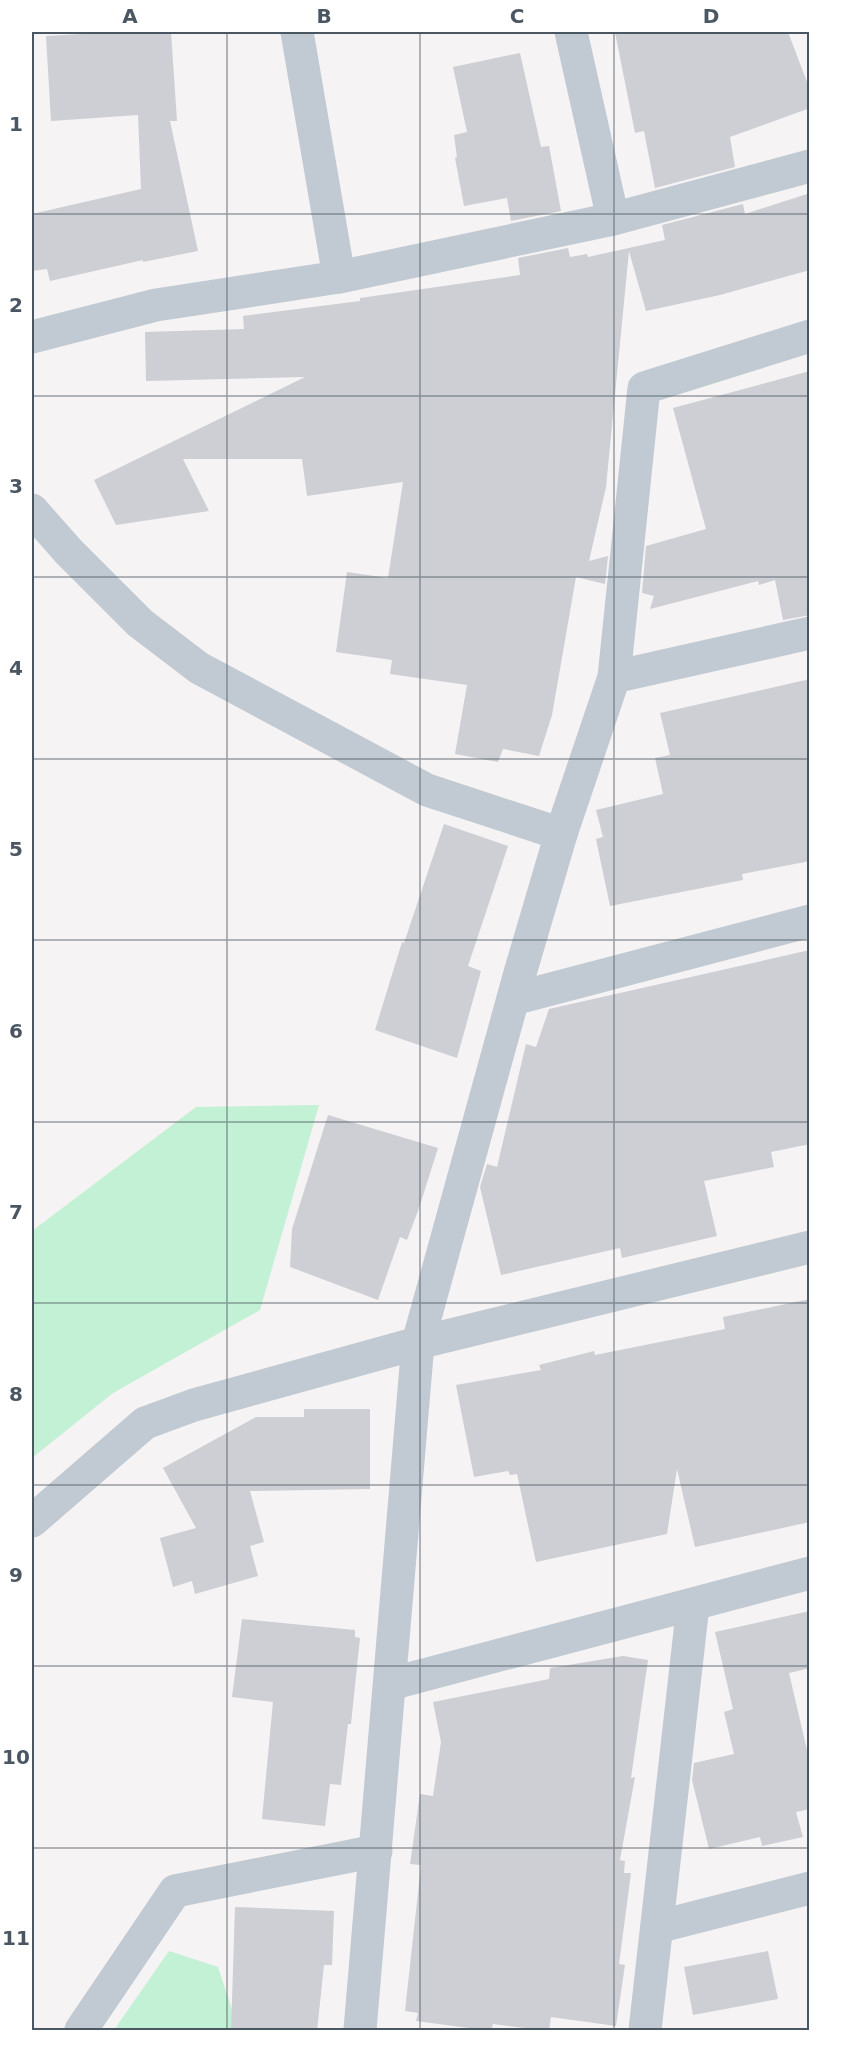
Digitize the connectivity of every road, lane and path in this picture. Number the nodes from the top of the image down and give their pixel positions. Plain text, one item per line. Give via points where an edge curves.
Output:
1 (297, 32) edge
2 (571, 32) edge
3 (810, 166) edge
4 (613, 219) junction
5 (339, 277) junction
6 (810, 336) edge
7 (32, 337) edge
8 (32, 510) edge
9 (810, 633) edge
10 (614, 677) junction
11 (561, 834) junction
12 (810, 921) edge
13 (513, 999) junction
14 (810, 1247) edge
15 (418, 1343) junction
16 (32, 1521) edge
17 (810, 1573) edge
18 (693, 1605) junction
19 (390, 1684) junction
20 (376, 1851) junction
21 (810, 1888) edge
22 (657, 1927) junction
23 (81, 2031) edge
24 (360, 2031) edge
25 (645, 2031) edge

1 - 5 street
2 - 4 street
3 - 4 street
4 - 5 street
5 - 7 street via 156,305
6 - 10 street via 644,388
8 - 11 street via 140,623 199,668 427,790
9 - 10 street
10 - 11 street
11 - 13 street
12 - 13 street
13 - 15 street
14 - 15 street
15 - 16 street via 194,1405 145,1423
15 - 19 street
17 - 18 street
18 - 19 street
18 - 22 street
19 - 20 street
20 - 23 street via 175,1891
20 - 24 street
21 - 22 street
22 - 25 street

